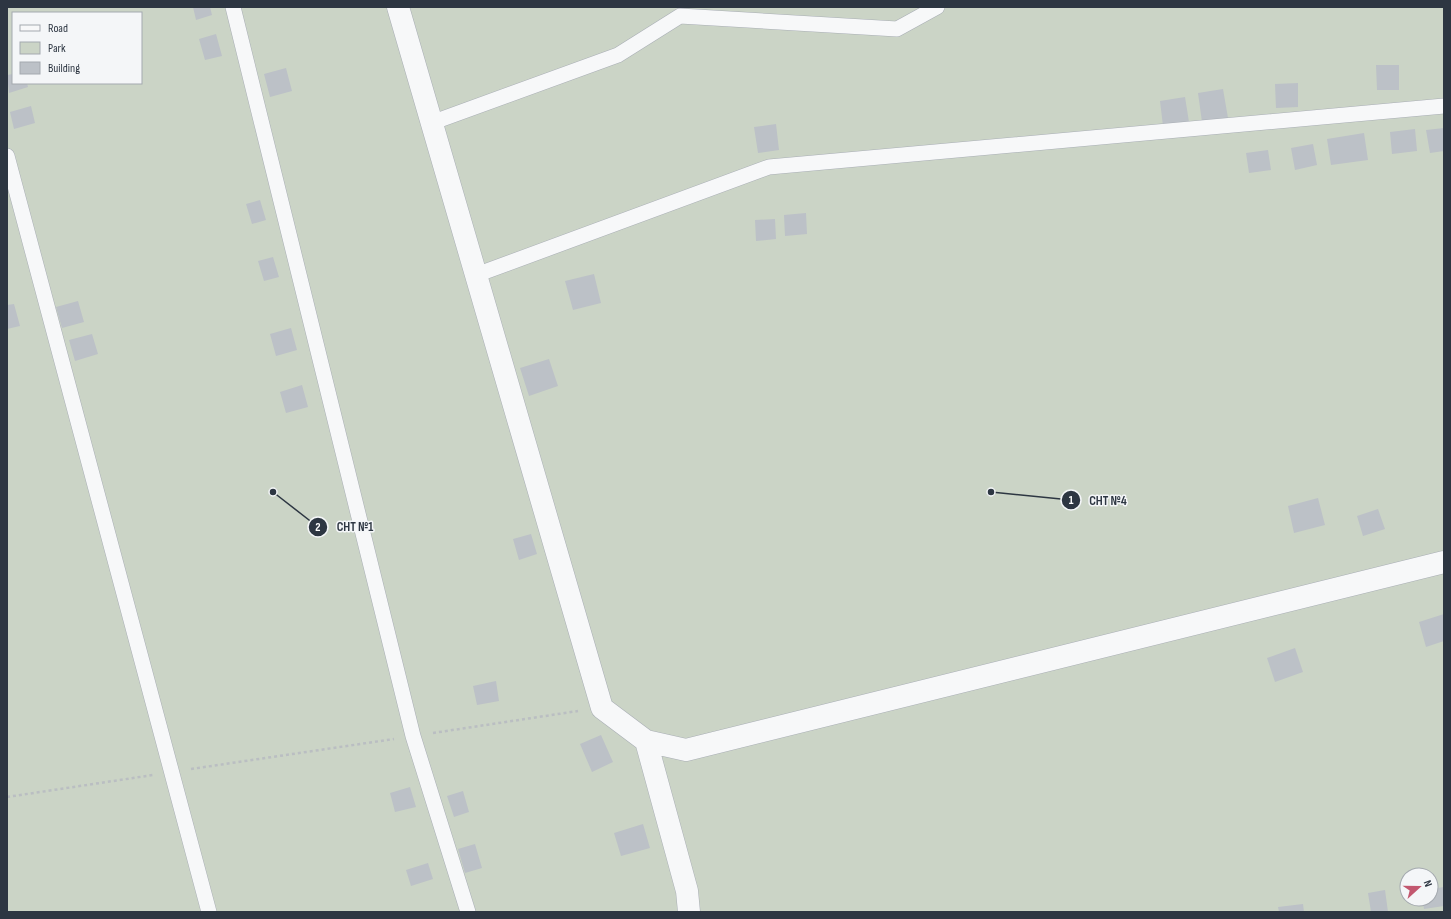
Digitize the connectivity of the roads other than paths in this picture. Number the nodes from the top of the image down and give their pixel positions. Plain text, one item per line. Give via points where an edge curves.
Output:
1 (233, 7) edge
2 (398, 7) edge
3 (937, 7) edge
4 (1444, 106) edge
5 (432, 123) junction
6 (7, 156) edge
7 (476, 275) junction
8 (1444, 562) edge
9 (646, 741) junction
10 (208, 912) edge
11 (468, 912) edge
12 (689, 912) edge

1 - 11 lane via 413,736
2 - 5 street
3 - 5 lane via 897,29 680,16 618,55
4 - 7 lane via 769,167
5 - 7 street
6 - 10 lane
7 - 9 street via 602,708
8 - 9 street via 686,750
9 - 12 street via 688,891

